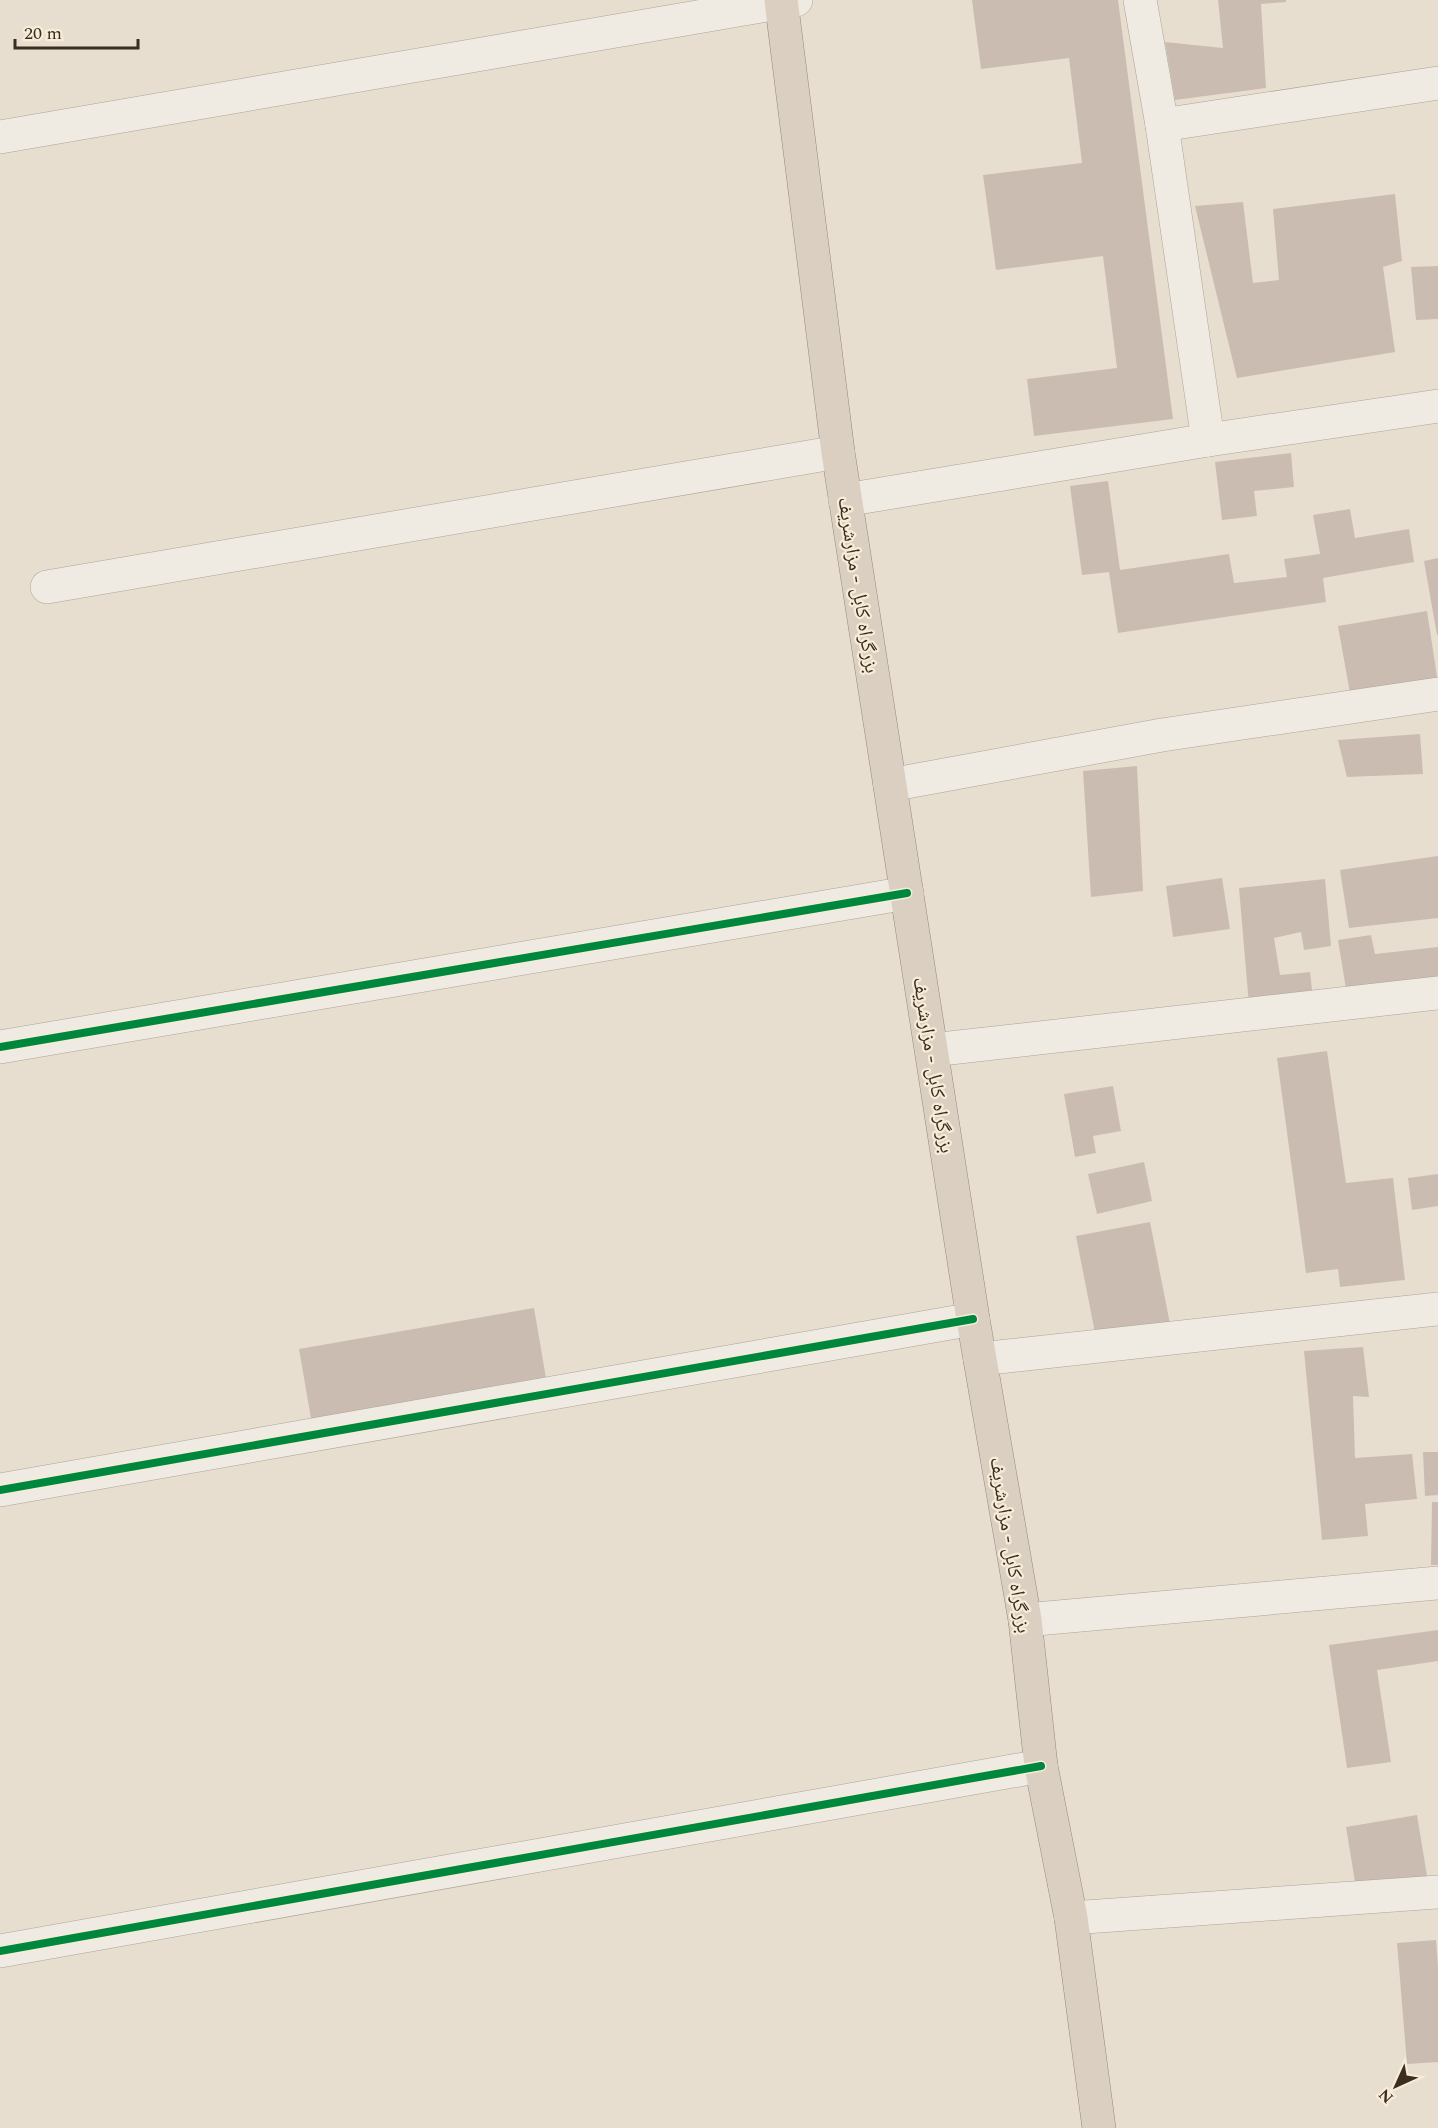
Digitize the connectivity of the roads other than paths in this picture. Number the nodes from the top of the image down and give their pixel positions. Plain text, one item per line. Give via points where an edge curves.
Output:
1 (1140, 0) edge
2 (786, 1) edge
3 (1438, 83) edge
4 (1162, 125) junction
5 (0, 137) edge
6 (1438, 406) edge
7 (1208, 440) junction
8 (838, 452) junction
9 (845, 500) junction
10 (47, 587) dead end
11 (1438, 694) edge
12 (890, 785) junction
13 (907, 893) junction
14 (1438, 993) edge
15 (0, 1047) edge
16 (932, 1050) junction
17 (1438, 1309) edge
18 (973, 1319) junction
19 (980, 1359) junction
20 (0, 1490) edge
21 (1438, 1583) edge
22 (1025, 1620) junction
23 (1041, 1766) junction
24 (1438, 1892) edge
25 (1071, 1918) junction
26 (0, 1951) edge
27 (1099, 2128) edge

1 - 4 street
2 - 5 street
2 - 8 highway, بزرگراه کابل - مزارشریف
3 - 4 street
4 - 7 street
6 - 7 street
7 - 9 street
8 - 9 highway, بزرگراه کابل - مزارشریف
8 - 10 street
9 - 12 highway, بزرگراه کابل - مزارشریف
11 - 12 street via 1162,735
12 - 13 highway, بزرگراه کابل - مزارشریف
13 - 15 street
13 - 16 highway, بزرگراه کابل - مزارشریف
14 - 16 street
16 - 18 highway, بزرگراه کابل - مزارشریف
17 - 19 street
18 - 19 highway, بزرگراه کابل - مزارشریف
18 - 20 street
19 - 22 highway, بزرگراه کابل - مزارشریف
21 - 22 street
22 - 23 highway, بزرگراه کابل - مزارشریف
23 - 25 highway, بزرگراه کابل - مزارشریف
23 - 26 street
24 - 25 street
25 - 27 highway, بزرگراه کابل - مزارشریف

